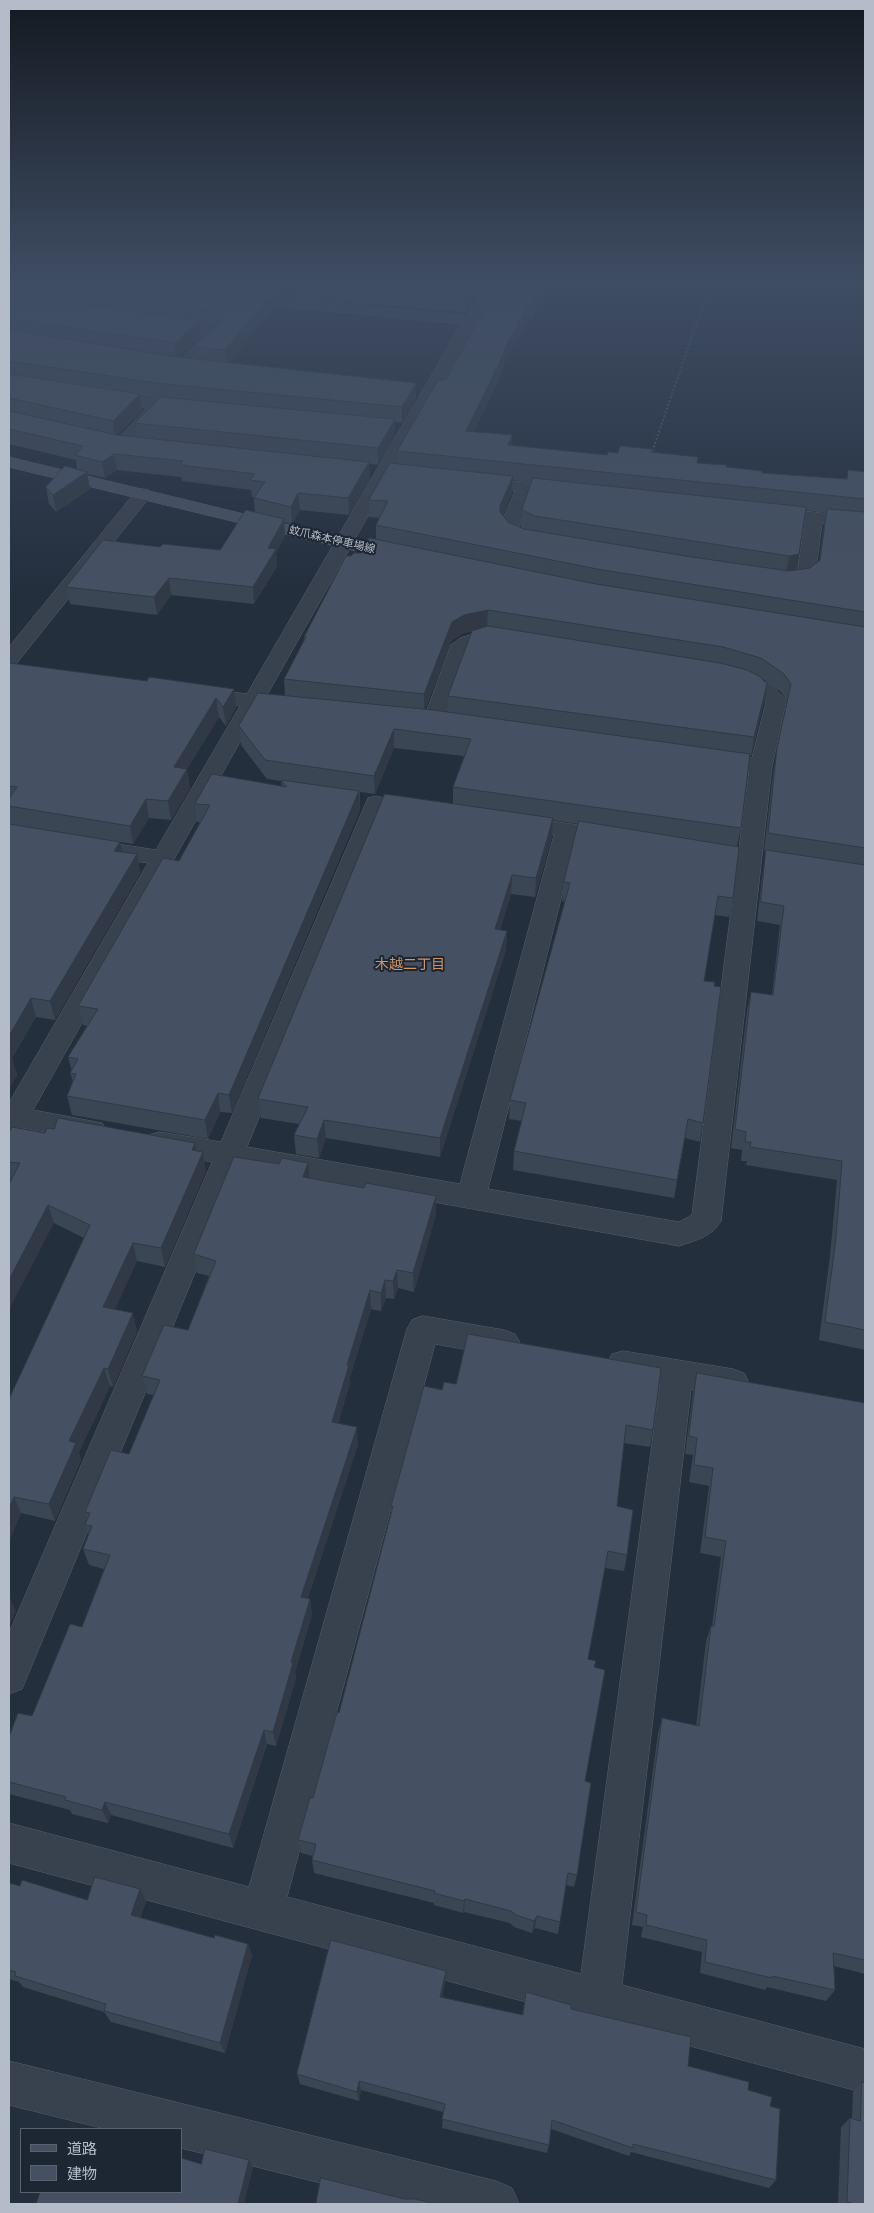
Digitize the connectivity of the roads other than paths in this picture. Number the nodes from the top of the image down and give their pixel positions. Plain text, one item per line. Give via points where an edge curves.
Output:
1 (425, 384) edge
2 (185, 393) edge
3 (93, 396) edge
4 (166, 407) junction
5 (202, 410) edge
6 (140, 447) edge
7 (9, 462) edge
8 (459, 480) edge
9 (524, 487) junction
10 (582, 493) edge
11 (143, 494) junction
12 (746, 510) edge
13 (814, 517) junction
14 (865, 523) edge
15 (343, 543) junction
16 (558, 545) edge
17 (421, 559) edge
18 (758, 577) edge
19 (526, 642) edge
20 (15, 666) edge
21 (710, 672) edge
22 (174, 691) edge
23 (252, 702) junction
24 (309, 708) edge
25 (433, 721) edge
26 (694, 757) edge
27 (761, 766) junction
28 (376, 803) dead end
29 (491, 819) edge
30 (568, 830) junction
31 (635, 840) edge
32 (66, 843) edge
33 (162, 858) junction
34 (12, 1122) edge
35 (230, 1154) junction
36 (471, 1197) junction
37 (530, 1348) edge
38 (589, 1358) edge
39 (677, 1373) junction
40 (762, 1388) edge
41 (9, 1676) edge
42 (9, 1843) edge
43 (263, 1911) junction
44 (598, 2000) junction
45 (865, 2071) edge
46 (9, 2083) edge
47 (496, 2204) edge

1 - 15 street via 398,429 383,473
2 - 4 street
3 - 4 street
4 - 5 street
4 - 6 street via 113,444
7 - 11 main road, 蚊爪森本停車場線
8 - 9 street
9 - 10 street
9 - 16 street via 510,529 530,540
11 - 15 main road, 蚊爪森本停車場線
11 - 20 street
12 - 13 street
13 - 14 street
13 - 18 street via 806,576 795,581
15 - 17 main road, 蚊爪森本停車場線
15 - 23 street
19 - 25 street via 487,636 461,645
21 - 27 street via 756,683 772,694 776,702
22 - 23 street
23 - 24 street
23 - 33 street via 217,780
26 - 27 street
27 - 36 street via 706,1221 696,1229 679,1234
28 - 35 street
29 - 30 street
30 - 31 street
30 - 36 street
32 - 33 street
33 - 34 street
34 - 35 street
35 - 36 street
35 - 41 street
37 - 43 street via 423,1329
38 - 39 street
39 - 40 street
39 - 44 street
42 - 43 street
43 - 44 street
44 - 45 street
46 - 47 street

